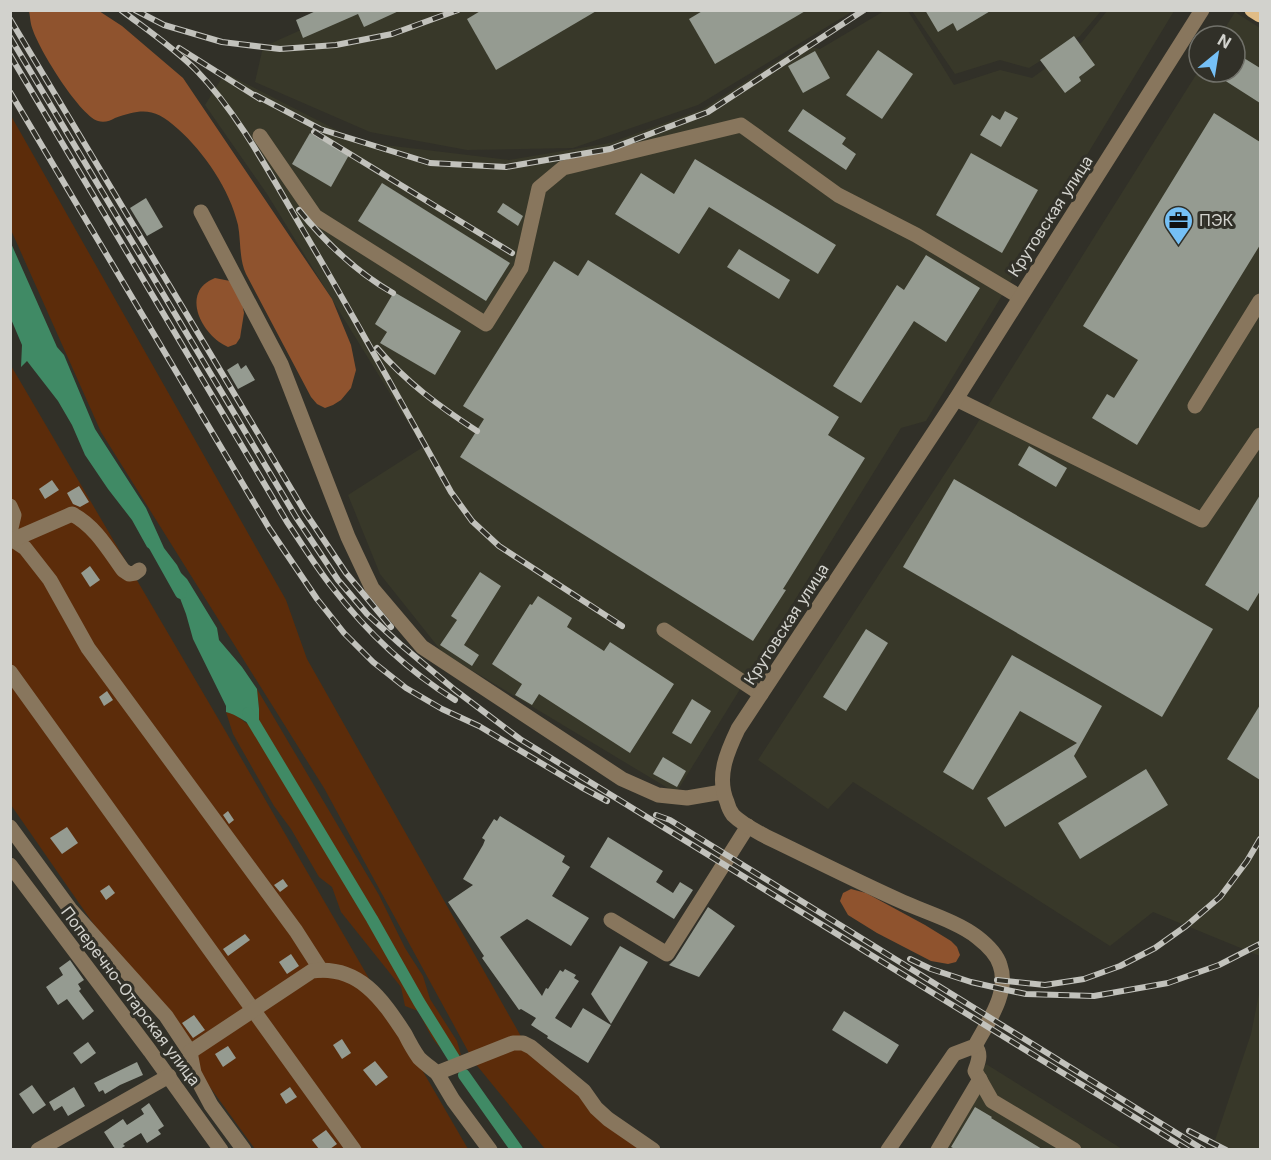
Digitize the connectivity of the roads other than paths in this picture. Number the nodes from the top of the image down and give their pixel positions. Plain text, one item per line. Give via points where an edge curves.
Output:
1 (1202, 10) edge
2 (1252, 10) edge
3 (1260, 15) edge
4 (260, 136) dead end
5 (201, 212) dead end
6 (1020, 297) junction
7 (1260, 301) edge
8 (956, 399) junction
9 (1195, 406) dead end
10 (1260, 435) edge
11 (10, 507) edge
12 (12, 536) edge
13 (139, 570) dead end
14 (664, 630) dead end
15 (10, 672) edge
16 (761, 693) junction
17 (722, 792) junction
18 (748, 826) junction
19 (10, 827) edge
20 (10, 865) edge
21 (611, 920) dead end
22 (321, 970) junction
23 (254, 1010) junction
24 (975, 1046) junction
25 (190, 1052) junction
26 (437, 1073) junction
27 (169, 1076) junction
28 (980, 1079) junction
29 (38, 1149) edge
30 (221, 1149) edge
31 (244, 1149) edge
32 (354, 1149) edge
33 (490, 1149) edge
34 (653, 1149) edge
35 (888, 1149) edge
36 (938, 1149) edge
37 (1074, 1149) edge

1 - 6 street, Крутовская улица
2 - 3 main road
4 - 6 street via 315,216 486,324 521,268 539,188 563,168 741,125 838,195 916,235
5 - 17 street via 281,364 348,537 372,588 422,647 622,779 658,795 687,798
6 - 8 street, Крутовская улица
7 - 9 street
8 - 10 street via 1202,520
8 - 16 street, Крутовская улица
11 - 12 street via 14,516
12 - 13 street via 72,514 91,527 123,570 129,574
12 - 22 street via 50,580 88,648
14 - 16 street
15 - 23 street
16 - 17 street, Крутовская улица via 728,749
17 - 18 street via 734,815
18 - 21 street via 667,954
18 - 24 street via 961,927 992,951 1000,964 1003,981 999,1000
19 - 25 street via 70,909 166,1016
20 - 27 street, Поперечно-Отарская улица
22 - 23 street via 312,971
22 - 26 street via 339,971 366,985 389,1008 420,1058
23 - 25 street
23 - 32 street
24 - 28 street via 980,1056 975,1071
24 - 35 street via 954,1054
25 - 31 street via 194,1073 211,1105
26 - 33 street
26 - 34 street via 513,1043 523,1043 584,1090 608,1119
27 - 29 street
27 - 30 street, Поперечно-Отарская улица
28 - 36 street
28 - 37 street via 992,1101

